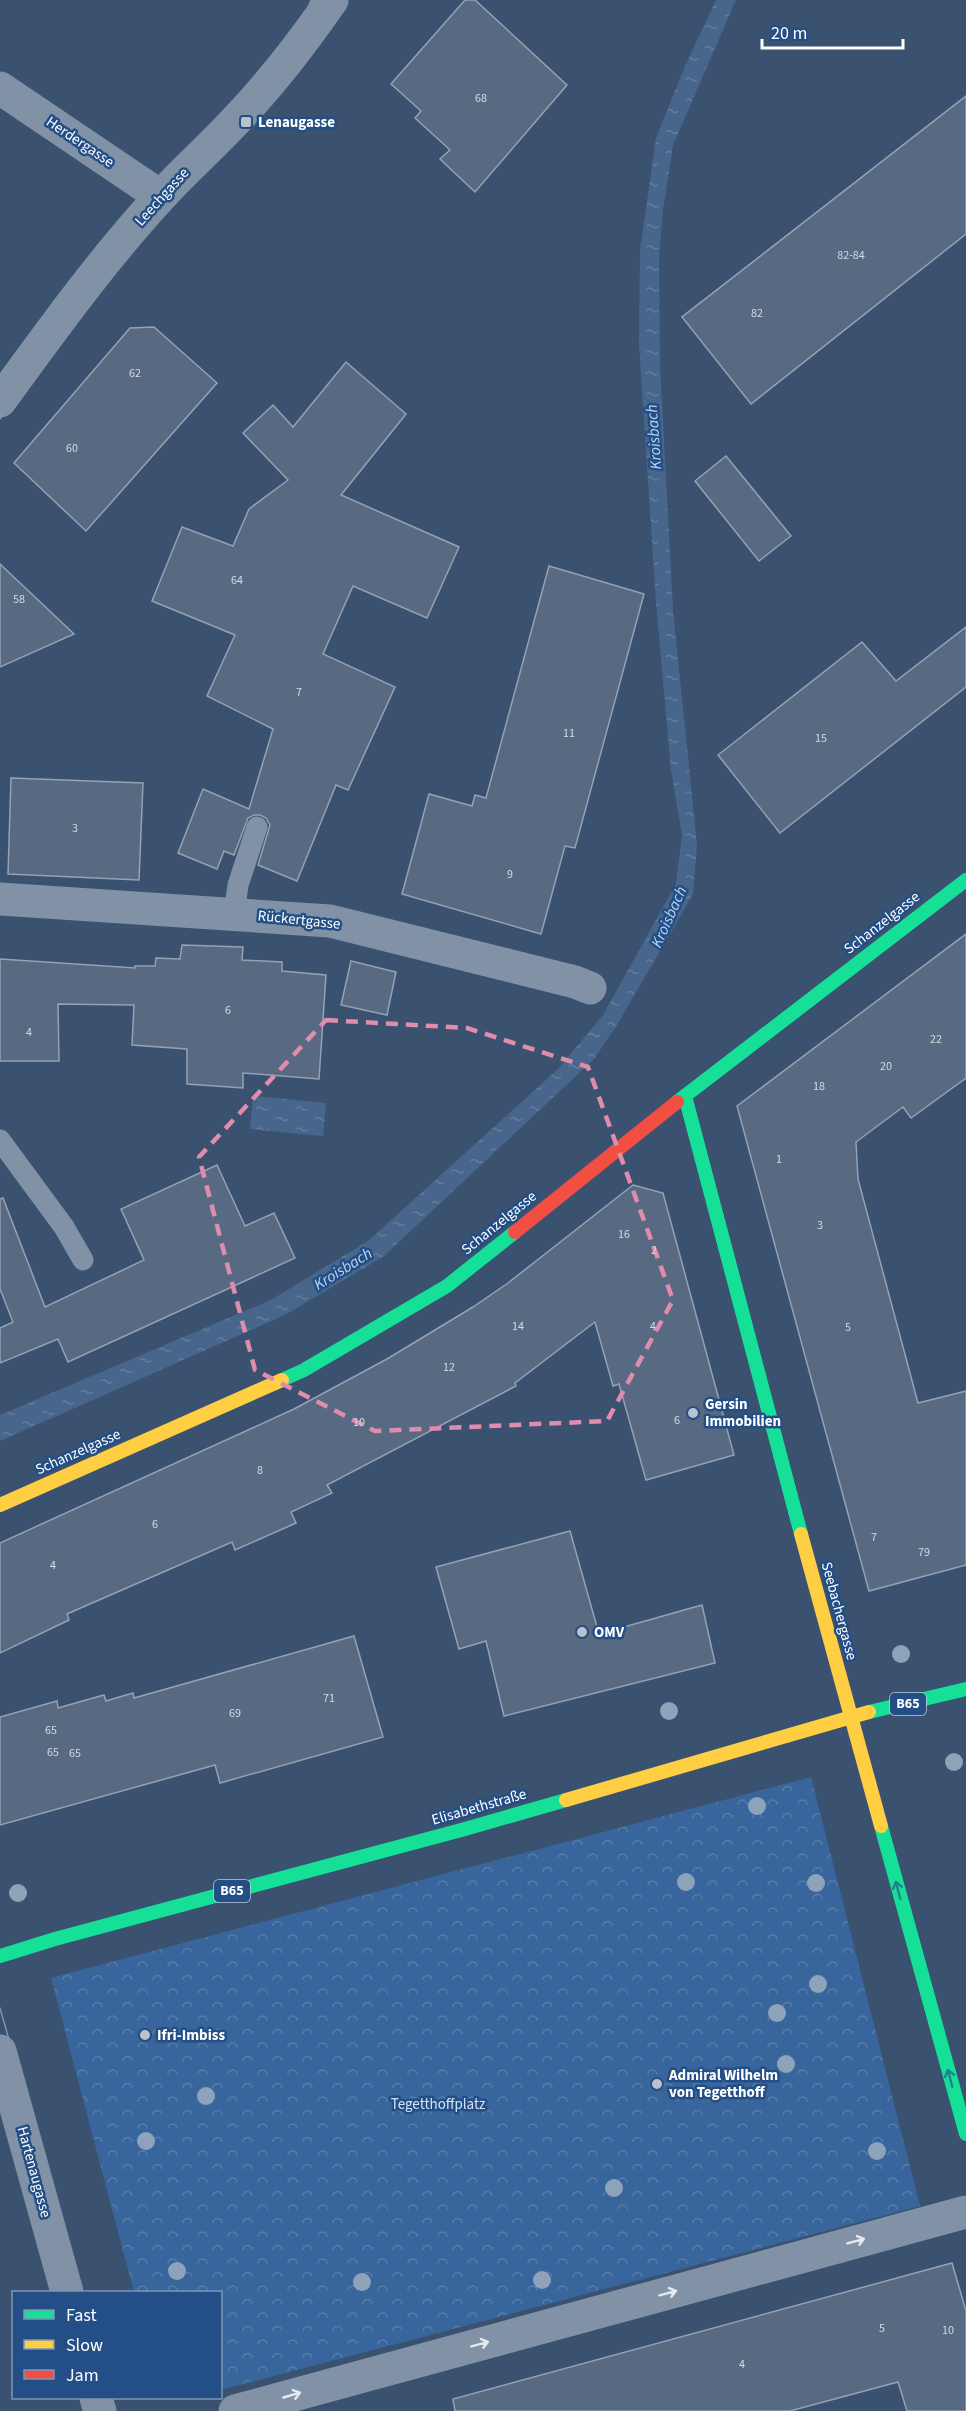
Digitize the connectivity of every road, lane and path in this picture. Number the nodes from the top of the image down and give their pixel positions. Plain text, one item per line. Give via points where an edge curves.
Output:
1 (332, 0) edge
2 (0, 88) edge
3 (160, 196) junction
4 (0, 401) edge
5 (257, 827) dead end
6 (966, 879) edge
7 (0, 899) edge
8 (234, 914) junction
9 (590, 988) dead end
10 (685, 1096) junction
11 (0, 1140) edge
12 (83, 1260) dead end
13 (0, 1505) edge
14 (966, 1689) edge
15 (850, 1717) junction
16 (0, 1956) edge
17 (0, 2051) edge
18 (966, 2134) edge
19 (966, 2212) edge
20 (67, 2291) edge
21 (235, 2411) edge

1 - 3 street, Leechgasse via 298,48 239,117
2 - 3 street, Herdergasse
3 - 4 street, Leechgasse via 64,314
5 - 8 lane via 238,885
6 - 10 street, Schanzelgasse
7 - 8 street, Rückertgasse
8 - 9 street, Rückertgasse via 330,921
10 - 13 street, Schanzelgasse via 447,1286 304,1370
10 - 15 street, Seebachergasse
11 - 12 lane via 64,1227
14 - 15 street, Elisabethstraße / B65
15 - 16 street, Elisabethstraße / B65
18 -> 15 street, Seebachergasse
17 - 20 street, Hartenaugasse
21 -> 19 street

